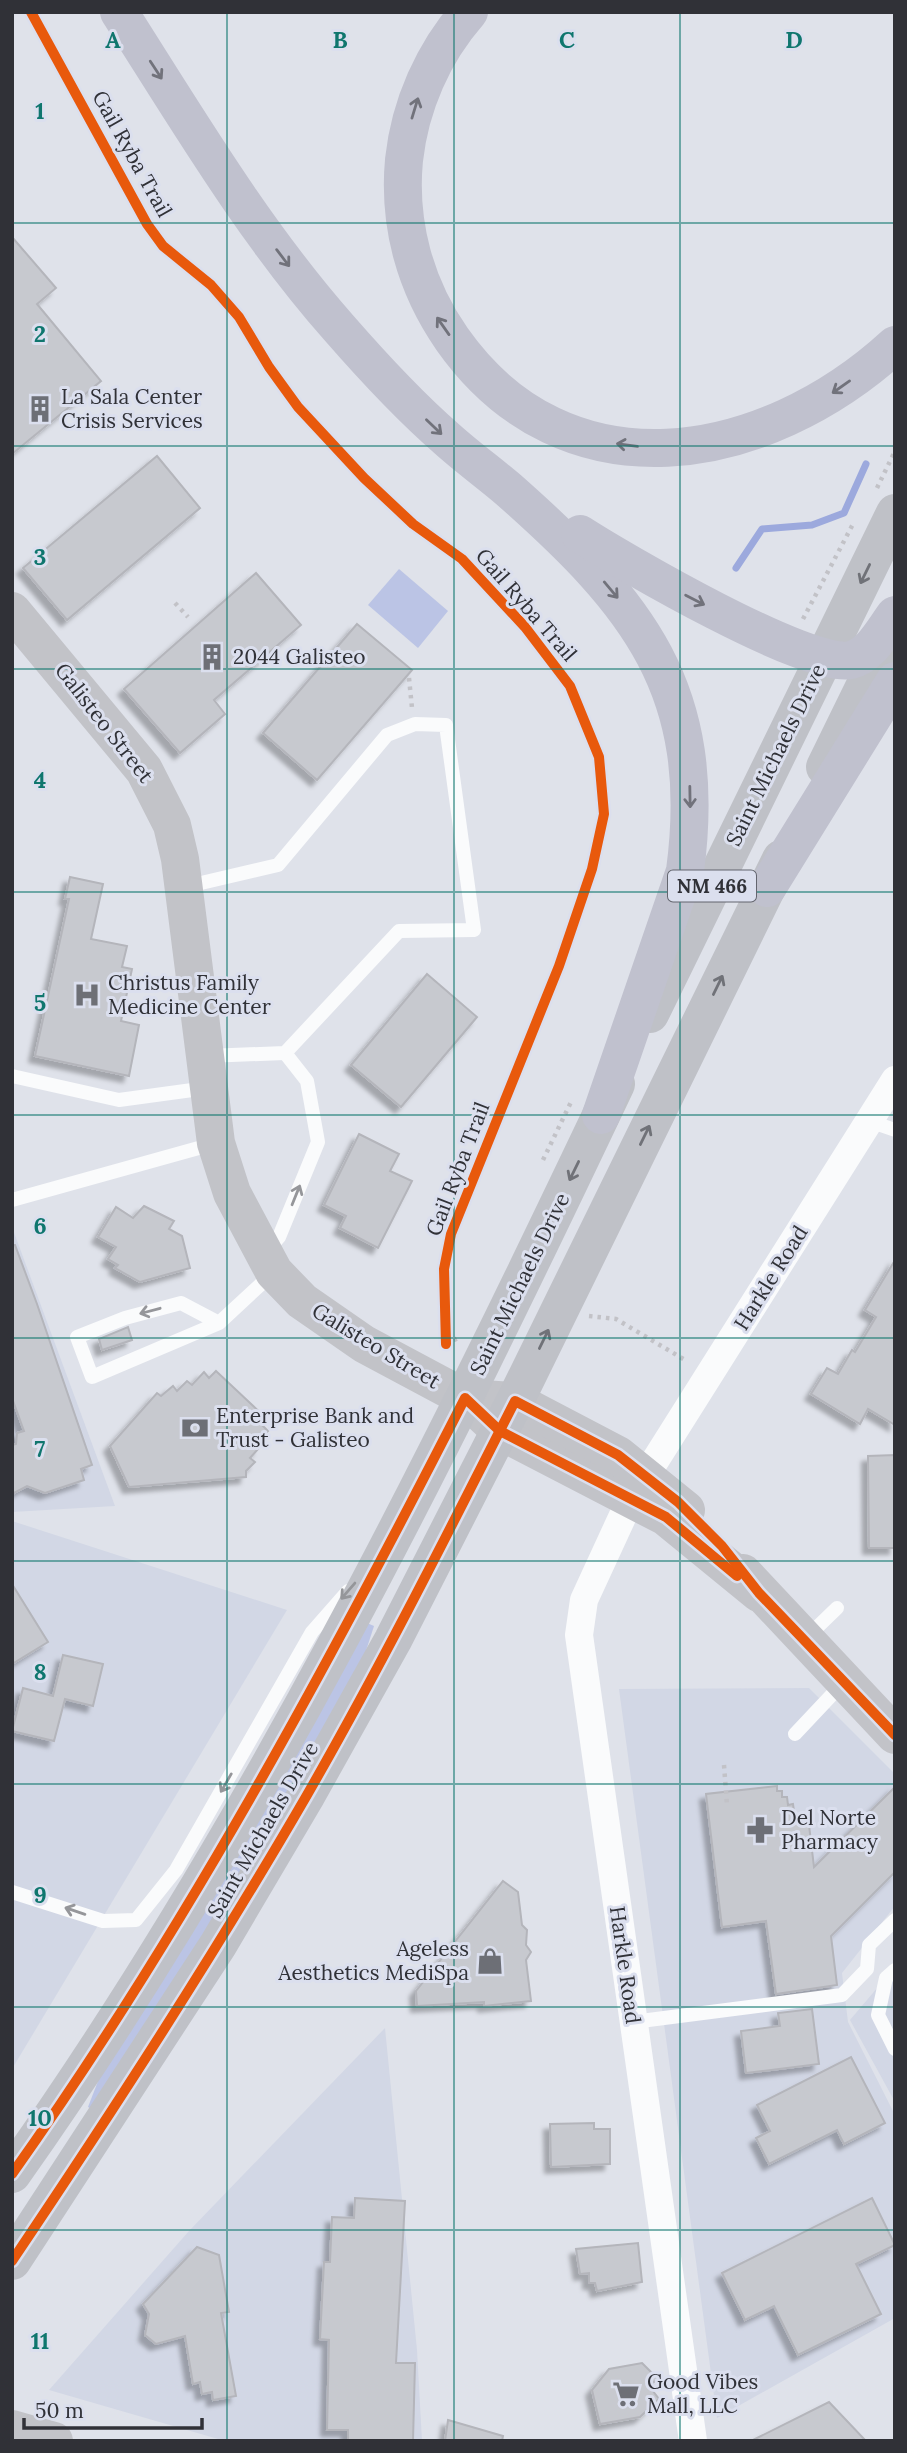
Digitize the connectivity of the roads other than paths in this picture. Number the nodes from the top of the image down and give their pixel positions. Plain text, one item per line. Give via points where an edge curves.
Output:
1 (119, 12) edge
2 (469, 12) edge
3 (895, 345) edge
4 (510, 491) junction
5 (895, 513) edge
6 (12, 611) edge
7 (895, 615) edge
8 (895, 623) edge
9 (823, 658) junction
10 (895, 681) edge
11 (183, 887) junction
12 (767, 888) junction
13 (285, 1053) junction
14 (205, 1072) junction
15 (12, 1076) edge
16 (895, 1080) edge
17 (588, 1106) junction
18 (882, 1126) edge
19 (216, 1143) junction
20 (12, 1200) edge
21 (269, 1263) junction
22 (219, 1323) junction
23 (465, 1398) junction
24 (507, 1416) junction
25 (638, 1486) junction
26 (393, 1540) junction
27 (837, 1608) dead end
28 (803, 1640) junction
29 (844, 1682) junction
30 (795, 1734) dead end
31 (895, 1735) edge
32 (12, 1892) edge
33 (895, 1920) edge
34 (895, 1970) edge
35 (633, 2022) junction
36 (895, 2049) edge
37 (12, 2174) edge
38 (12, 2261) edge
39 (12, 2429) edge
40 (54, 2441) edge
41 (693, 2441) edge

1 -> 4 highway via 248,213 336,326 413,407
3 -> 2 highway via 819,402 780,423 705,446 640,447 601,441 539,419 509,400 470,364 433,312 414,265 403,208 402,176 413,113 443,45
4 -> 9 highway via 655,579
4 -> 17 highway via 627,608 663,668 686,744 691,829 685,871
5 -> 9 main road, Saint Michaels Drive / NM 466
6 - 11 street, Galisteo Street via 150,780 172,825
7 - 9 highway via 865,653 838,662
8 - 12 main road, Saint Michaels Drive / NM 466
9 - 17 main road, Saint Michaels Drive / NM 466
10 - 12 highway
11 - 13 lane via 278,866 387,735 415,724 446,725 474,930 399,931
11 - 14 street, Galisteo Street
24 -> 12 main road, Saint Michaels Drive / NM 466
13 - 14 lane
21 -> 13 lane via 317,1142 307,1081
14 - 15 lane via 119,1100
14 - 19 street, Galisteo Street
16 - 18 street, Harkle Road
17 -> 23 main road, Saint Michaels Drive / NM 466
18 - 25 street, Harkle Road
19 - 20 lane
19 - 21 street, Galisteo Street via 232,1193
21 - 22 lane
21 - 23 street, Galisteo Street via 302,1301 364,1344
22 -> 22 lane via 181,1303 77,1337 92,1377
23 - 24 street, Galisteo Street
23 - 26 main road, Saint Michaels Drive / NM 466
24 - 25 street, Galisteo Street
24 - 38 main road, Saint Michaels Drive / NM 466 via 405,1617 307,1794 218,1945
25 - 28 street, Galisteo Street via 722,1546
25 - 35 street, Harkle Road via 584,1600 579,1635
26 -> 32 lane via 312,1632 176,1870 136,1920 103,1921
26 - 37 main road, Saint Michaels Drive / NM 466 via 178,1921 63,2103
27 - 28 lane
28 - 29 street, Galisteo Street
29 - 30 lane
29 - 31 street, Galisteo Street
33 - 35 lane via 869,1945 867,1969 842,1995
34 - 36 lane via 886,1978 877,2015
35 - 41 street, Harkle Road
39 - 40 street

